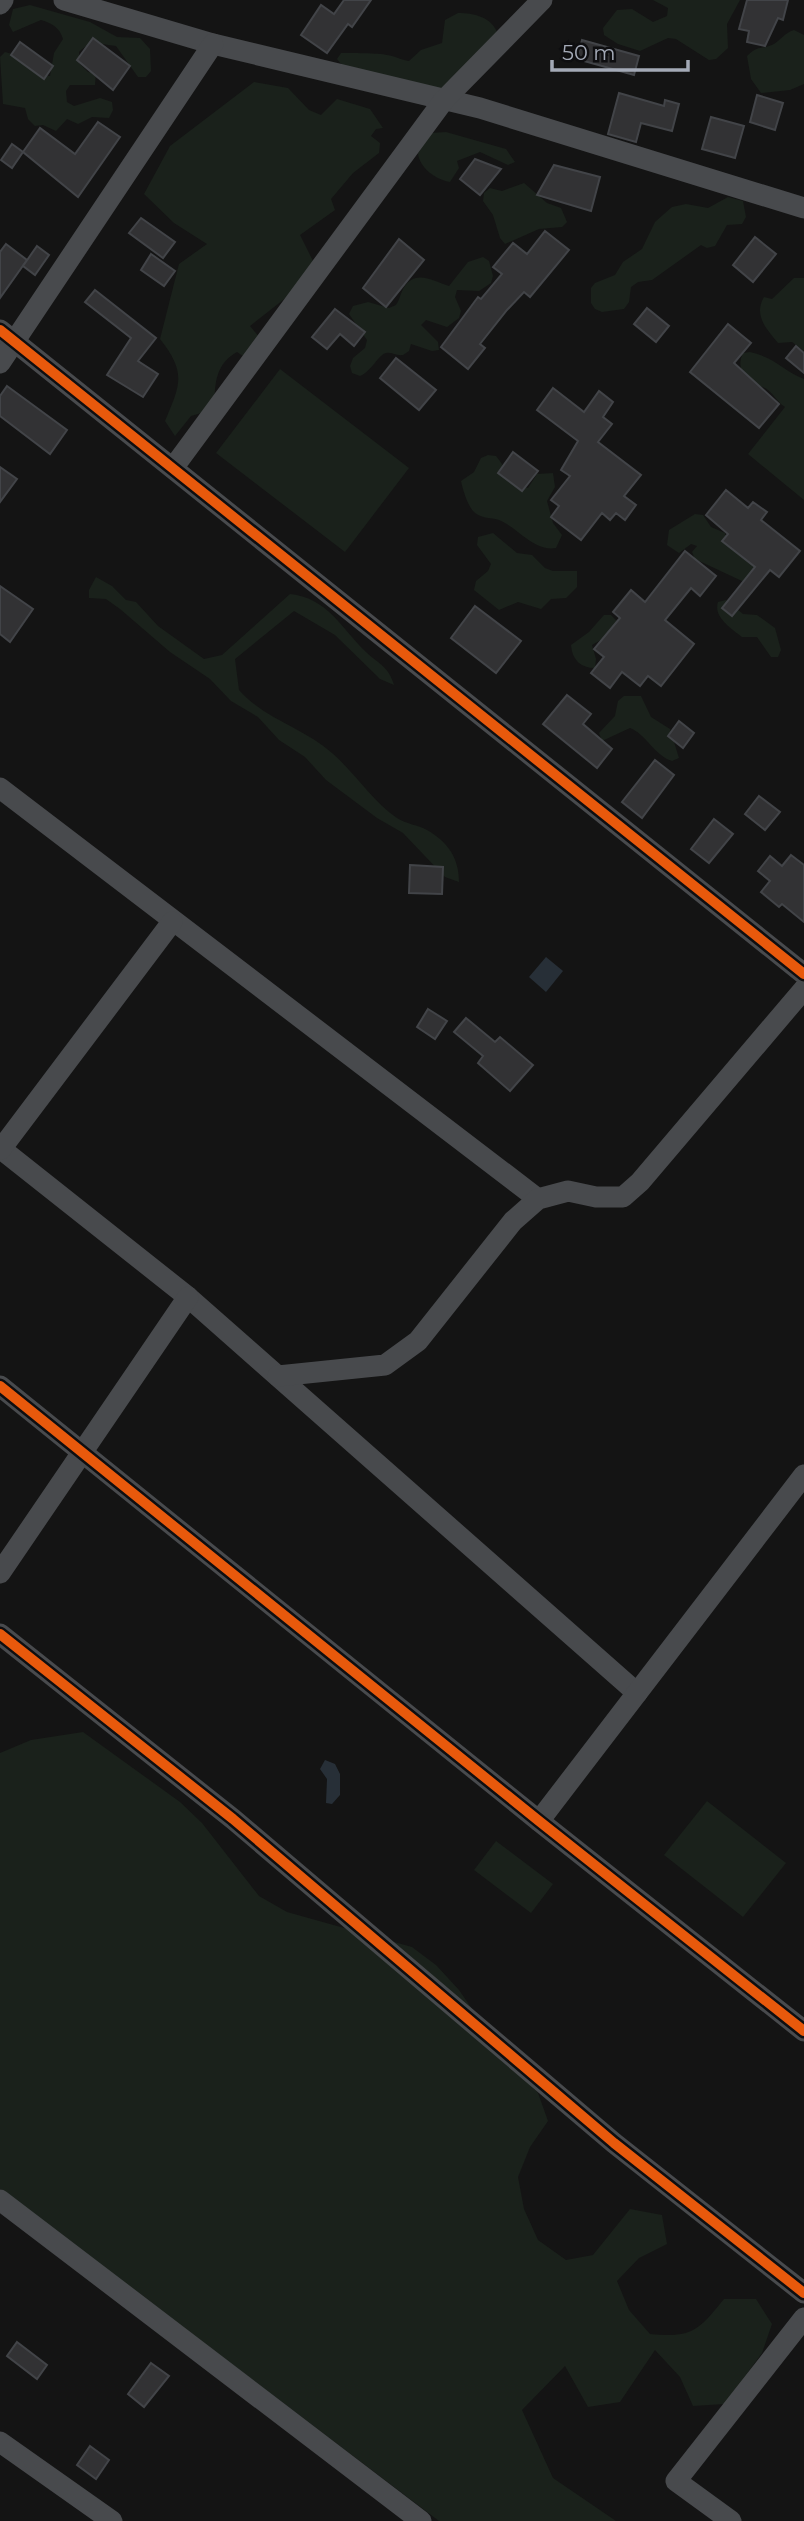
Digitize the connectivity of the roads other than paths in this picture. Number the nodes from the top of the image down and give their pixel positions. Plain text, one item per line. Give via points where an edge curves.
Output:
1 (64, 0) edge
2 (542, 0) edge
3 (214, 44) junction
4 (444, 100) junction
5 (804, 208) edge
6 (8, 336) edge
7 (0, 363) edge
8 (173, 468) junction
9 (0, 788) edge
10 (172, 922) junction
11 (804, 974) edge
12 (804, 989) edge
13 (0, 1148) edge
14 (538, 1199) junction
15 (188, 1297) junction
16 (278, 1376) junction
17 (0, 1386) edge
18 (83, 1450) junction
19 (804, 1475) edge
20 (0, 1573) edge
21 (0, 1634) edge
22 (637, 1693) junction
23 (539, 1821) junction
24 (804, 2031) edge
25 (0, 2200) edge
26 (804, 2292) edge
27 (804, 2318) edge
28 (0, 2442) edge
29 (113, 2521) edge
30 (421, 2521) edge
31 (731, 2521) edge

1 - 3 street
2 - 4 street
3 - 4 street
3 - 6 street
4 - 5 street
4 - 8 street
6 - 7 street
6 - 8 street
8 - 11 street
9 - 10 street
10 - 13 street
10 - 14 street
12 - 14 street via 623,1197 568,1191
13 - 15 street
14 - 16 street via 513,1221 402,1355 363,1369
15 - 16 street
15 - 18 street
16 - 22 street
17 - 18 street
18 - 20 street
18 - 23 street
19 - 22 street
21 - 26 street via 233,1819 614,2143
22 - 23 street
23 - 24 street
25 - 30 street
27 - 31 street via 676,2481
28 - 29 street

